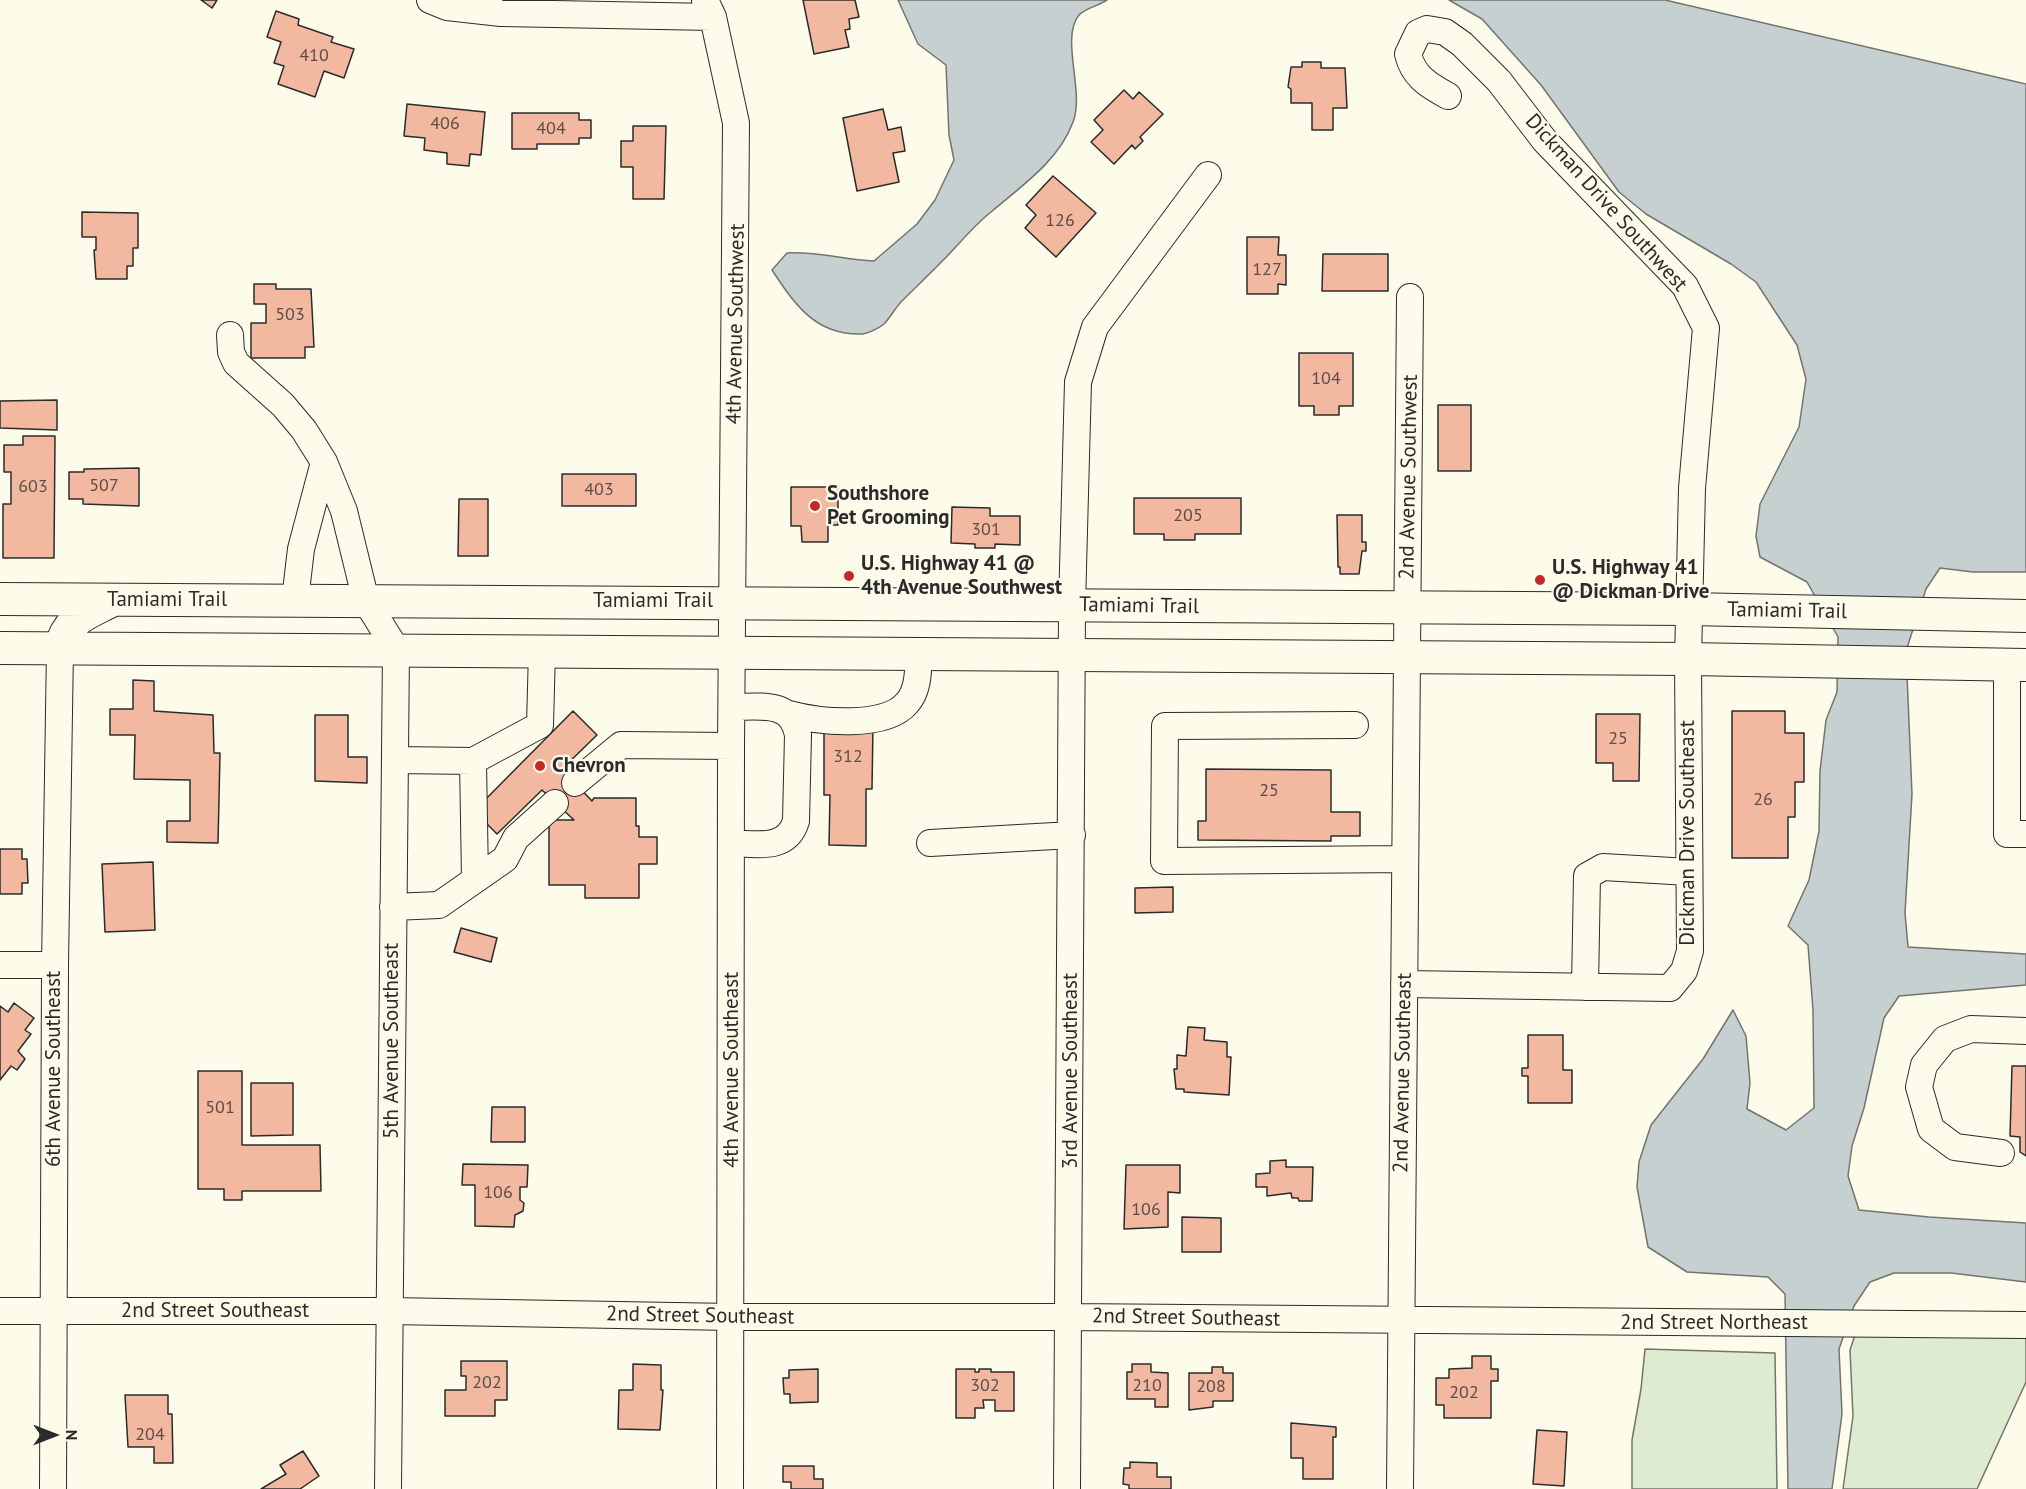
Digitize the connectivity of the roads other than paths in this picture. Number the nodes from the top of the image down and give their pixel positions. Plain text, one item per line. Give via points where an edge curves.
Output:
1 (430, 0) edge
2 (709, 8) edge
3 (1448, 96) dead end
4 (1208, 175) dead end
5 (1410, 297) dead end
6 (230, 335) dead end
7 (324, 462) junction
8 (0, 598) edge
9 (113, 599) junction
10 (295, 600) junction
11 (366, 601) junction
12 (732, 601) junction
13 (1072, 606) junction
14 (1407, 609) junction
15 (1689, 609) junction
16 (2026, 616) edge
17 (0, 648) edge
18 (60, 649) junction
19 (396, 649) junction
20 (542, 651) junction
21 (732, 652) junction
22 (919, 653) junction
23 (1072, 654) junction
24 (1407, 656) junction
25 (1688, 659) junction
26 (2017, 665) edge
27 (732, 707) junction
28 (789, 714) junction
29 (1355, 725) dead end
30 (731, 746) junction
31 (395, 760) junction
32 (473, 760) junction
33 (575, 783) dead end
34 (555, 803) dead end
35 (2026, 834) edge
36 (1072, 835) junction
37 (731, 843) junction
38 (930, 843) dead end
39 (1406, 859) junction
40 (1689, 872) junction
41 (475, 879) junction
42 (393, 907) junction
43 (55, 964) junction
44 (0, 965) edge
45 (1404, 984) junction
46 (1585, 987) junction
47 (2026, 1030) edge
48 (2001, 1153) dead end
49 (0, 1311) edge
50 (53, 1311) junction
51 (390, 1311) junction
52 (732, 1317) junction
53 (1070, 1317) junction
54 (1401, 1320) junction
55 (2026, 1325) edge
56 (53, 1489) edge
57 (388, 1489) edge
58 (730, 1489) edge
59 (1067, 1489) edge
60 (1400, 1489) edge

1 - 2 street via 447,7 501,13
2 - 12 street, 4th Avenue Southwest via 736,123
3 - 15 street, Dickman Drive Southwest via 1426,84 1411,68 1408,54 1413,41 1427,29 1445,32 1486,66 1545,141 1685,286 1706,328 1692,488
4 - 13 street, 3rd Avenue Southeast via 1095,327 1078,382
5 - 14 street, 2nd Avenue Southwest
6 - 7 street via 236,363 283,405
7 - 10 street via 301,549
7 - 11 street via 344,511
8 - 9 main road, Tamiami Trail
9 - 10 main road, Tamiami Trail
9 - 18 main road via 64,631
10 - 11 main road, Tamiami Trail
11 - 12 main road, Tamiami Trail
11 - 19 street
12 - 13 main road, Tamiami Trail
12 - 21 street, 4th Avenue Southwest
13 - 14 main road, Tamiami Trail
13 - 23 street, 3rd Avenue Southeast
14 - 15 main road, Tamiami Trail
14 - 24 street, 2nd Avenue Southwest
15 - 16 main road, Tamiami Trail
15 - 25 street, Dickman Drive Southwest
17 - 18 main road
18 - 19 main road
18 - 43 street, 6th Avenue Southeast
19 - 20 main road
19 - 31 street, 5th Avenue Southeast
20 - 21 main road
20 - 32 street via 540,726
21 - 22 main road
21 - 27 street, 4th Avenue Southeast
22 - 23 main road
22 - 28 street via 914,691 897,712 878,718 828,721
23 - 24 main road
23 - 36 street, 3rd Avenue Southeast
24 - 25 main road
24 - 39 street, 2nd Avenue Southeast
25 - 26 main road
25 - 40 street, Dickman Drive Southeast
26 - 35 street via 2007,834
27 - 28 street via 767,707
27 - 30 street, 4th Avenue Southeast
28 - 37 street via 798,735 796,820 792,833 772,843
29 - 39 street via 1165,726 1164,861
30 - 33 street via 621,745
30 - 37 street, 4th Avenue Southeast
31 - 32 street
31 - 42 street, 5th Avenue Southeast
32 - 41 street
34 - 41 street via 516,838 505,859
36 - 38 street
36 - 53 street, 3rd Avenue Southeast
37 - 52 street, 4th Avenue Southeast
39 - 45 street, 2nd Avenue Southeast
40 - 46 street, Dickman Drive Southeast via 1690,951 1684,971 1670,988
40 - 46 street via 1603,867 1587,876
41 - 42 street via 439,905
42 - 51 street, 5th Avenue Southeast
43 - 44 street
43 - 50 street, 6th Avenue Southeast
45 - 46 street, Dickman Drive Southeast
45 - 54 street, 2nd Avenue Southeast
47 - 48 street via 1971,1029 1945,1039 1924,1065 1918,1087 1931,1129 1955,1147
49 - 50 street, 2nd Street Southeast
50 - 51 street, 2nd Street Southeast
50 - 56 street, 6th Avenue Southeast
51 - 52 street, 2nd Street Southeast
51 - 57 street, 5th Avenue Southeast
52 - 53 street, 2nd Street Southeast
52 - 58 street, 4th Avenue Southeast
53 - 54 street, 2nd Street Southeast
53 - 59 street, 3rd Avenue Southeast
54 - 55 street, 2nd Street Northeast
54 - 60 street, 2nd Avenue Southeast

